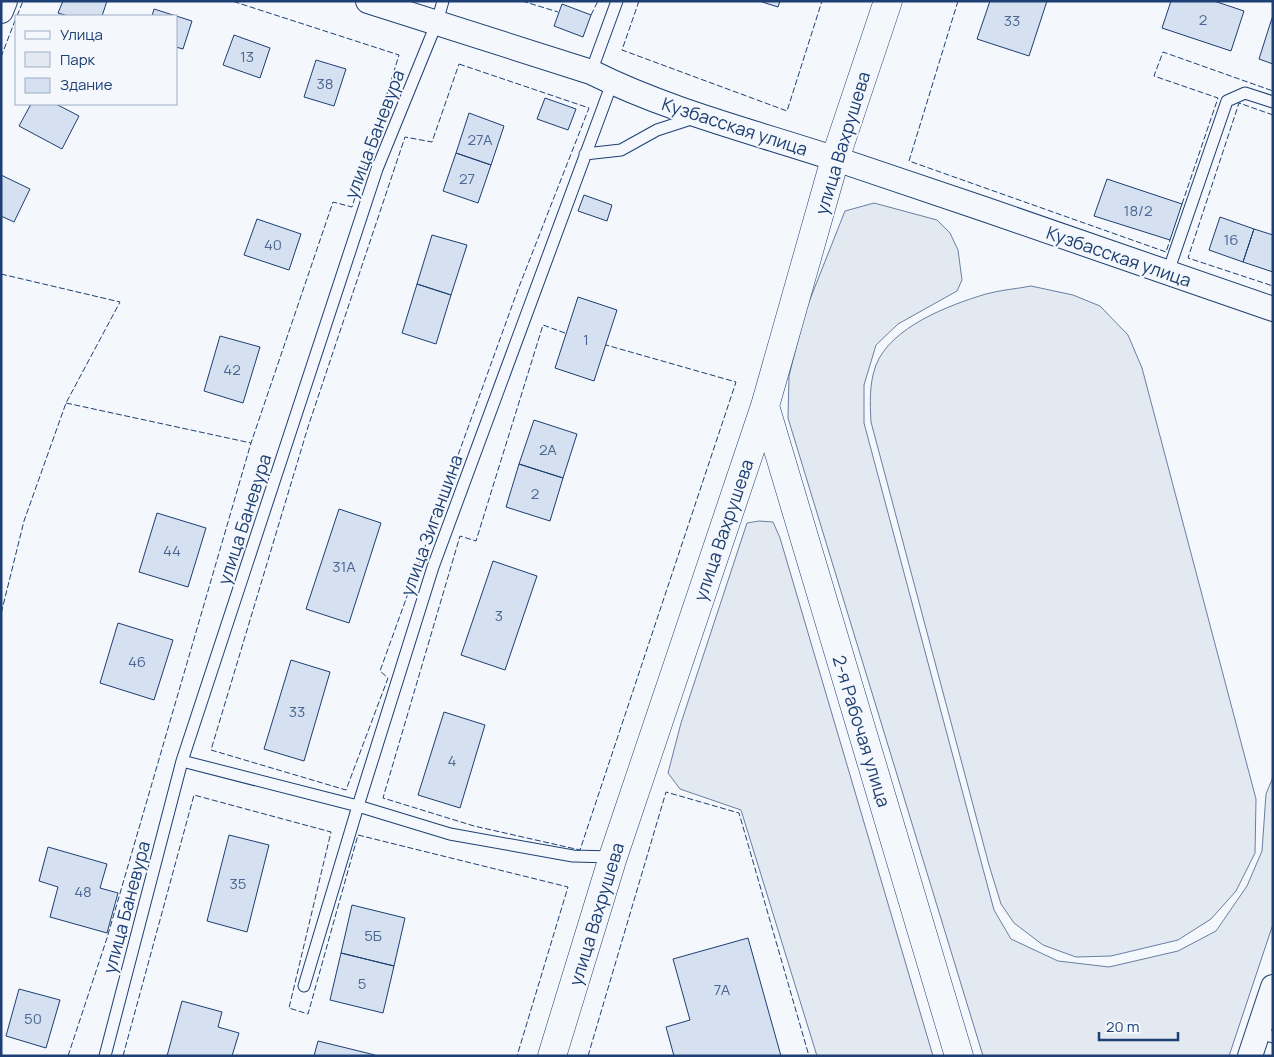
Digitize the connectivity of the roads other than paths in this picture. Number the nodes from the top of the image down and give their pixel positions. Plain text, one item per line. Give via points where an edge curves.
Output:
1 (5, 1) edge
2 (368, 1) edge
3 (617, 1) edge
4 (888, 1) edge
5 (1, 11) edge
6 (440, 12) edge
7 (591, 72) junction
8 (612, 83) junction
9 (1273, 102) edge
10 (699, 116) junction
11 (586, 154) junction
12 (835, 159) junction
13 (1168, 272) junction
14 (1273, 309) edge
15 (765, 406) junction
16 (182, 761) junction
17 (358, 806) junction
18 (613, 857) junction
19 (304, 986) dead end
20 (1273, 987) edge
21 (1265, 1035) edge
22 (105, 1056) edge
23 (552, 1056) edge
24 (959, 1056) edge
25 (1250, 1056) edge

1 - 5 street
2 - 6 street, Кузбасская улица
3 - 7 lane
4 - 12 main road, улица Вахрушева
6 - 7 street, Кузбасская улица
6 - 16 lane, улица Баневура via 377,169
7 - 8 street, Кузбасская улица
8 - 10 street, Кузбасская улица
8 - 11 lane, улица Зиганшина
9 - 13 lane via 1245,92 1227,101
10 - 11 lane via 657,130 620,150
10 - 12 street, Кузбасская улица
11 - 17 lane, улица Зиганшина via 433,567
12 - 13 street, Кузбасская улица
12 - 15 main road, улица Вахрушева
13 - 14 street, Кузбасская улица
15 - 18 main road, улица Вахрушева
15 - 24 main road, 2-я Рабочая улица
16 - 17 lane
16 - 22 lane, улица Баневура
17 - 18 lane via 450,834 573,856
17 - 19 lane, улица Зиганшина
18 - 23 main road, улица Вахрушева
20 - 21 street
21 - 25 street

